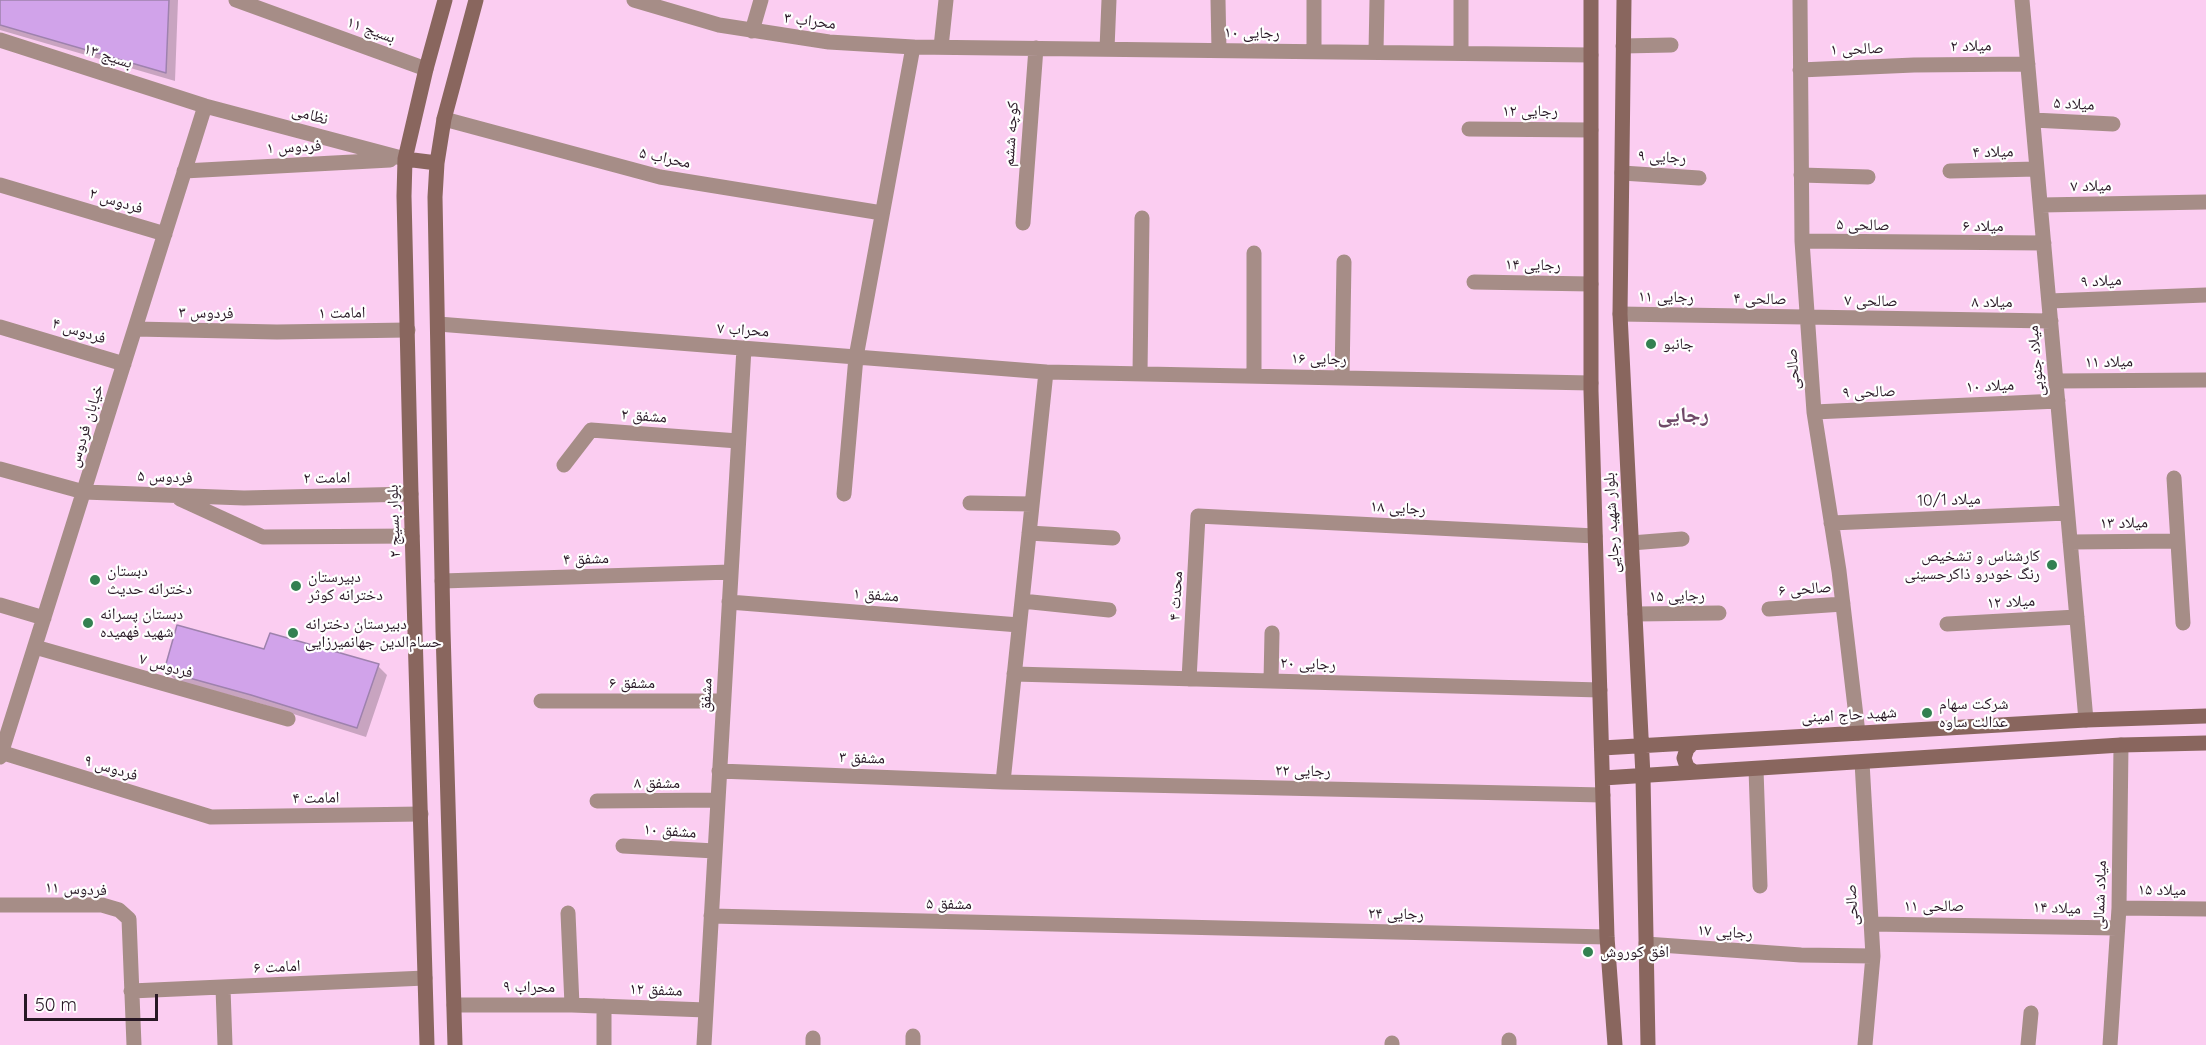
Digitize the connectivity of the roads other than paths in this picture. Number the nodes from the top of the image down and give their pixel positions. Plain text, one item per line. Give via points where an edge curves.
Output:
1 (236, 0) edge
2 (445, 0) edge
3 (476, 0) edge
4 (634, 0) edge
5 (760, 0) edge
6 (946, 0) edge
7 (1109, 0) edge
8 (1218, 0) edge
9 (1314, 0) edge
10 (1377, 0) edge
11 (1461, 0) edge
12 (1591, 0) edge
13 (1624, 0) edge
14 (1800, 0) edge
15 (2022, 0) edge
16 (752, 31) junction
17 (0, 40) edge
18 (1671, 45) dead end
19 (1623, 46) junction
20 (912, 47) junction
21 (941, 47) junction
22 (1036, 48) junction
23 (1107, 49) junction
24 (1219, 50) junction
25 (1314, 51) junction
26 (1376, 52) junction
27 (1461, 53) junction
28 (1591, 55) junction
29 (2028, 64) junction
30 (1914, 65) joint
31 (426, 69) junction
32 (1800, 70) junction
33 (205, 106) junction
34 (444, 119) junction
35 (2033, 120) junction
36 (2113, 124) dead end
37 (1469, 129) dead end
38 (1591, 130) junction
39 (405, 159) junction
40 (437, 163) junction
41 (2037, 169) junction
42 (184, 171) junction
43 (1950, 171) dead end
44 (1622, 173) junction
45 (1802, 175) junction
46 (1868, 177) dead end
47 (1700, 178) dead end
48 (0, 185) edge
49 (2206, 202) edge
50 (2040, 205) junction
51 (882, 213) junction
52 (1142, 218) dead end
53 (1023, 224) dead end
54 (165, 234) junction
55 (1802, 241) junction
56 (2044, 243) junction
57 (1923, 244) joint
58 (1254, 253) dead end
59 (1344, 262) dead end
60 (1474, 282) dead end
61 (1591, 284) junction
62 (2206, 295) edge
63 (2049, 301) junction
64 (1620, 314) junction
65 (1712, 316) joint
66 (1808, 318) junction
67 (1934, 320) joint
68 (2051, 321) junction
69 (438, 324) junction
70 (0, 327) edge
71 (135, 329) junction
72 (408, 330) junction
73 (277, 332) joint
74 (744, 348) junction
75 (856, 357) junction
76 (124, 364) junction
77 (1046, 372) junction
78 (1140, 374) junction
79 (1254, 376) junction
80 (1342, 378) junction
81 (2206, 380) edge
82 (2056, 381) junction
83 (1591, 383) junction
84 (2058, 401) junction
85 (1924, 408) joint
86 (1814, 412) junction
87 (738, 441) junction
88 (564, 465) dead end
89 (0, 469) edge
90 (2175, 478) dead end
91 (84, 492) junction
92 (411, 494) junction
93 (844, 494) dead end
94 (172, 495) junction
95 (244, 498) joint
96 (970, 503) dead end
97 (1032, 504) junction
98 (2067, 513) junction
99 (1198, 516) joint
100 (1831, 523) junction
101 (1029, 533) junction
102 (412, 536) junction
103 (1595, 536) junction
104 (1113, 538) dead end
105 (1682, 539) dead end
106 (2178, 541) junction
107 (2070, 542) junction
108 (1631, 543) junction
109 (731, 572) junction
110 (442, 581) junction
111 (1022, 601) junction
112 (729, 602) junction
113 (1843, 604) junction
114 (0, 605) edge
115 (1769, 609) dead end
116 (1109, 610) dead end
117 (1719, 613) dead end
118 (1635, 614) junction
119 (2077, 616) junction
120 (44, 618) junction
121 (2183, 623) dead end
122 (1947, 624) dead end
123 (1019, 625) junction
124 (1272, 633) dead end
125 (35, 647) junction
126 (1014, 674) junction
127 (1189, 678) junction
128 (1271, 681) junction
129 (1600, 690) junction
130 (541, 701) dead end
131 (723, 701) junction
132 (2206, 716) edge
133 (288, 719) dead end
134 (2086, 720) junction
135 (1858, 733) junction
136 (1693, 743) junction
137 (2206, 743) edge
138 (2121, 745) junction
139 (1641, 746) junction
140 (1602, 748) junction
141 (0, 754) edge
142 (1862, 762) junction
143 (1756, 769) junction
144 (720, 771) junction
145 (1694, 772) junction
146 (1643, 776) junction
147 (1602, 778) junction
148 (1003, 782) junction
149 (1603, 795) junction
150 (718, 800) junction
151 (597, 801) dead end
152 (421, 814) junction
153 (211, 817) joint
154 (623, 846) dead end
155 (715, 852) junction
156 (1760, 886) dead end
157 (0, 905) edge
158 (2118, 908) junction
159 (2206, 909) edge
160 (568, 913) dead end
161 (711, 916) junction
162 (1871, 924) junction
163 (1996, 924) joint
164 (1185, 927) joint
165 (2117, 928) junction
166 (424, 934) junction
167 (452, 934) junction
168 (1607, 937) junction
169 (1646, 944) junction
170 (1873, 956) junction
171 (425, 978) junction
172 (223, 988) junction
173 (131, 991) junction
174 (454, 1005) junction
175 (572, 1005) junction
176 (604, 1006) junction
177 (706, 1010) junction
178 (2031, 1012) dead end
179 (134, 1045) edge
180 (225, 1045) edge
181 (427, 1045) edge
182 (455, 1045) edge
183 (604, 1045) edge
184 (704, 1045) edge
185 (1615, 1045) edge
186 (1648, 1045) edge
187 (1870, 1045) edge
188 (2028, 1045) edge
189 (2110, 1045) edge

1 - 31 street, ۱۱ بسیج
2 - 31 main road, بلوار بسیج ۲
3 - 34 main road
4 - 16 street, محراب ۳ via 719,26
5 - 16 street
6 - 21 street
7 - 23 street
8 - 24 street
9 - 25 street
10 - 26 street
11 - 27 street
12 - 28 main road, بلوار شهید رجایی
13 - 19 main road, بلوار شهید رجایی
14 - 32 street, صالحی
15 - 29 street, میلاد جنوبی
16 - 20 street, محراب ۳ via 828,42
17 - 33 street, ۱۳ بسیج
18 - 19 street
19 - 44 main road, بلوار شهید رجایی
20 - 21 street, رجایی ۱۰
20 - 51 street
21 - 22 street, رجایی ۱۰
22 - 23 street, رجایی ۱۰
22 - 53 street, کوچه ششم
23 - 24 street, رجایی ۱۰
24 - 25 street, رجایی ۱۰
25 - 26 street, رجایی ۱۰
26 - 27 street, رجایی ۱۰
27 - 28 street, رجایی ۱۰
28 - 38 main road, بلوار شهید رجایی
29 - 30 street, میلاد ۲
29 - 35 street, میلاد جنوبی
30 - 32 street, صالحی ۱
31 - 39 main road, بلوار بسیج ۲
32 - 45 street, صالحی
33 - 39 street, نظامی
33 - 42 street, خیابان فردوس
34 - 40 main road
34 - 51 street, محراب ۵ via 660,177
35 - 36 street, میلاد ۵
35 - 41 street, میلاد جنوبی
37 - 38 street, رجایی ۱۲
38 - 61 main road, بلوار شهید رجایی
39 - 40 main road
39 - 42 street, فردوس ۱
39 - 72 main road, بلوار بسیج ۲
40 - 69 main road
41 - 43 street, میلاد ۴
41 - 50 street, میلاد جنوبی
42 - 54 street, خیابان فردوس
44 - 47 street, رجایی ۹
44 - 64 main road, بلوار شهید رجایی
45 - 46 street
45 - 55 street, صالحی
48 - 54 street, فردوس ۲
49 - 50 street, میلاد ۷
50 - 56 street, میلاد جنوبی
51 - 75 street
52 - 78 street
54 - 71 street, خیابان فردوس
55 - 57 street, صالحی ۵
55 - 66 street, صالحی
56 - 57 street, میلاد ۶
56 - 63 street, میلاد جنوبی
58 - 79 street
59 - 80 street
60 - 61 street, رجایی ۱۴
61 - 83 main road, بلوار شهید رجایی
62 - 63 street, میلاد ۹
63 - 68 street, میلاد جنوبی
64 - 65 street, رجایی ۱۱
64 - 108 main road, بلوار شهید رجایی
65 - 66 street, صالحی ۴
66 - 67 street, صالحی ۷
66 - 86 street, صالحی
67 - 68 street, میلاد ۸
68 - 82 street, میلاد جنوبی
69 - 74 street, محراب ۷
69 - 110 main road
70 - 76 street, فردوس ۴
71 - 73 street, فردوس ۳
71 - 76 street, خیابان فردوس
72 - 73 street, امامت ۱
72 - 92 main road, بلوار بسیج ۲
74 - 75 street, محراب ۷
74 - 87 street, مشفق
75 - 77 street, محراب ۷
75 - 93 street
76 - 91 street, خیابان فردوس
77 - 78 street, رجایی ۱۶
77 - 97 street
78 - 79 street, رجایی ۱۶
79 - 80 street, رجایی ۱۶
80 - 83 street, رجایی ۱۶
81 - 82 street, میلاد ۱۱
82 - 84 street, میلاد جنوبی
83 - 103 main road, بلوار شهید رجایی
84 - 85 street, میلاد ۱۰
84 - 98 street, میلاد جنوبی
85 - 86 street, صالحی ۹
86 - 100 street, صالحی
87 - 88 street, مشفق ۲ via 591,430
87 - 109 street, مشفق
89 - 91 street, فردوس ۵
90 - 106 street
91 - 94 street, فردوس ۵
91 - 120 street, خیابان فردوس
92 - 95 street, امامت ۲
92 - 102 main road, بلوار بسیج ۲
94 - 95 street, فردوس ۵
94 - 102 street via 263,537
96 - 97 street
97 - 101 street
98 - 100 street, میلاد 10/1
98 - 107 street, میلاد جنوبی
99 - 103 street, رجایی ۱۸
99 - 127 street, محدث ۴
100 - 113 street, صالحی
101 - 104 street
101 - 111 street
102 - 152 main road, بلوار بسیج ۲
103 - 129 main road, بلوار شهید رجایی
105 - 108 street
106 - 107 street, میلاد ۱۳
106 - 121 street
107 - 119 street, میلاد جنوبی
108 - 118 main road, بلوار شهید رجایی
109 - 110 street, مشفق ۴
109 - 112 street, مشفق
110 - 167 main road
111 - 116 street
111 - 123 street
112 - 123 street, مشفق ۱
112 - 131 street, مشفق
113 - 115 street, صالحی ۶
113 - 135 street, صالحی
114 - 120 street
117 - 118 street, رجایی ۱۵
118 - 139 main road, بلوار شهید رجایی
119 - 122 street, میلاد ۱۲
119 - 134 street, میلاد جنوبی
120 - 125 street, خیابان فردوس
123 - 126 street
124 - 128 street
125 - 133 street, فردوس ۷
125 - 141 street, خیابان فردوس
126 - 127 street, رجایی ۲۰
126 - 148 street
127 - 128 street, رجایی ۲۰
128 - 129 street, رجایی ۲۰
129 - 140 main road, بلوار شهید رجایی
130 - 131 street, مشفق ۶
131 - 144 street, مشفق
132 - 134 main road, شهید حاج امینی
134 - 135 main road, شهید حاج امینی
135 - 136 main road, شهید حاج امینی
136 - 139 main road, شهید حاج امینی
136 - 145 main road via 1684,758
137 - 138 main road
138 - 142 main road
138 - 158 street, میلاد شمالی
139 - 140 main road, شهید حاج امینی
139 - 146 main road, بلوار شهید رجایی
140 - 147 main road, بلوار شهید رجایی
141 - 153 street, فردوس ۹
142 - 143 main road
142 - 162 street, صالحی
143 - 145 main road
143 - 156 street
144 - 148 street, مشفق ۳
144 - 150 street, مشفق
145 - 146 main road
146 - 147 main road
146 - 169 main road, بلوار شهید رجایی
147 - 149 main road, بلوار شهید رجایی
148 - 149 street, رجایی ۲۲
149 - 168 main road, بلوار شهید رجایی
150 - 151 street, مشفق ۸
150 - 155 street, مشفق
152 - 153 street, امامت ۴
152 - 166 main road, بلوار بسیج ۲
154 - 155 street, مشفق ۱۰
155 - 161 street, مشفق
157 - 173 street, فردوس ۱۱ via 102,905 119,910 129,920
158 - 159 street, میلاد ۱۵
158 - 165 street, میلاد شمالی
160 - 175 street
161 - 164 street, مشفق ۵
161 - 177 street, مشفق
162 - 163 street, صالحی ۱۱
162 - 170 street, صالحی
163 - 165 street, میلاد ۱۴
164 - 168 street, رجایی ۲۴
165 - 189 street, میلاد شمالی
166 - 167 main road
166 - 171 main road, بلوار بسیج ۲
167 - 174 main road
168 - 185 main road, بلوار شهید رجایی
169 - 170 street, رجایی ۱۷
169 - 186 main road, بلوار شهید رجایی
170 - 187 street, صالحی
171 - 172 street, امامت ۶
171 - 181 main road, بلوار بسیج ۲
172 - 173 street, امامت ۶
172 - 180 street
173 - 179 street, فردوس ۱۱
174 - 175 street, محراب ۹
174 - 182 main road
175 - 176 street, محراب ۹
176 - 177 street, مشفق ۱۲
176 - 183 street
177 - 184 street, مشفق
178 - 188 street

